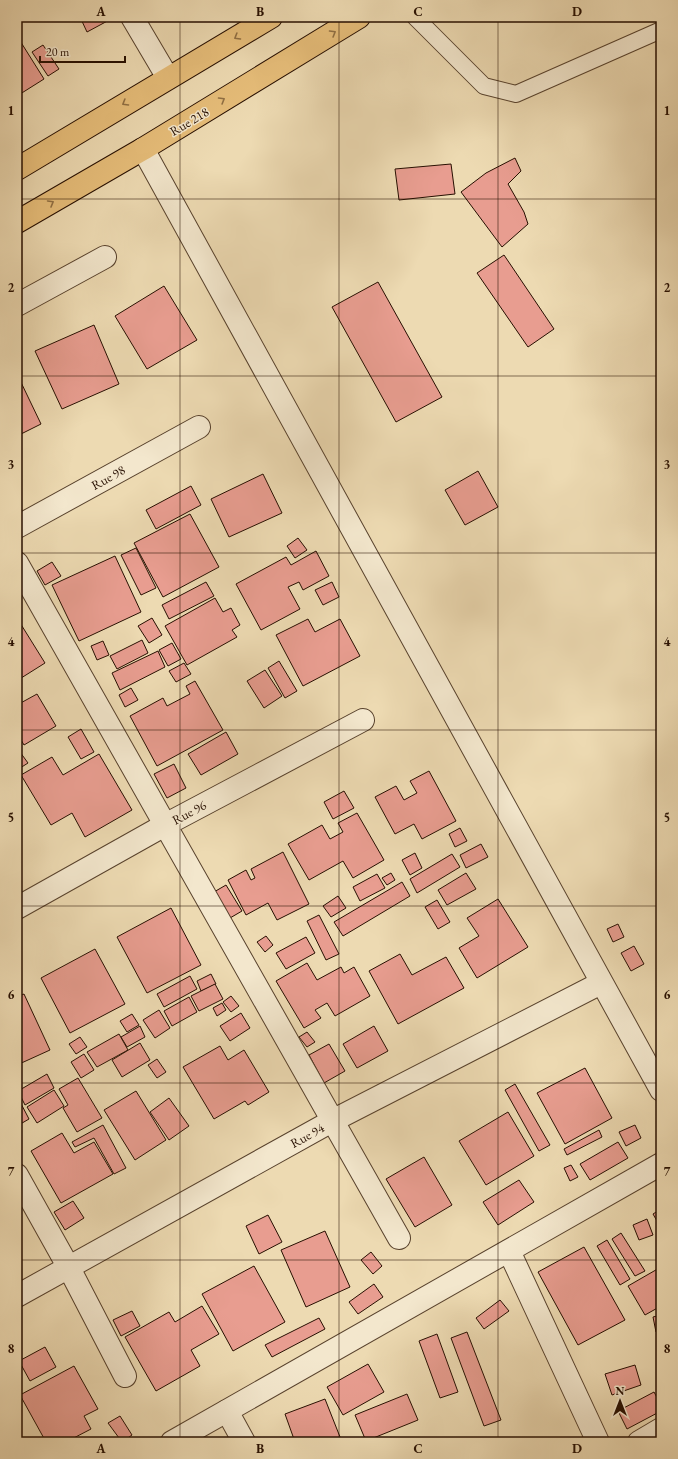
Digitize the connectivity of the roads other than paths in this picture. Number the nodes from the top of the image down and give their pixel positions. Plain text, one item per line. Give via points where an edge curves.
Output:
1 (132, 17) edge
2 (270, 17) edge
3 (359, 17) edge
4 (415, 17) edge
5 (661, 30) edge
6 (168, 78) junction
7 (143, 149) junction
8 (17, 169) edge
9 (17, 222) edge
10 (105, 257) dead end
11 (17, 305) edge
12 (199, 427) dead end
13 (17, 527) edge
14 (17, 563) edge
15 (363, 720) dead end
16 (165, 825) junction
17 (17, 908) edge
18 (602, 983) junction
19 (661, 1090) edge
20 (332, 1121) junction
21 (661, 1164) edge
22 (17, 1175) edge
23 (399, 1238) dead end
24 (509, 1251) junction
25 (69, 1268) junction
26 (17, 1296) edge
27 (124, 1376) dead end
28 (227, 1411) junction
29 (661, 1429) edge
30 (172, 1442) edge
31 (244, 1442) edge
32 (598, 1442) edge
33 (639, 1442) edge

1 - 6 street
2 -> 6 highway
7 -> 3 highway, Rue 218
4 - 5 lane via 484,86 516,94
6 -> 8 highway
9 -> 7 highway, Rue 218
7 - 18 street
10 - 11 street
12 - 13 street, Rue 98
14 - 16 street
15 - 16 street, Rue 96
16 - 17 street, Rue 96
16 - 20 street
18 - 19 street
18 - 20 street, Rue 94
20 - 23 street
20 - 25 street, Rue 94
21 - 24 street
22 - 25 street
24 - 28 street
24 - 32 street
25 - 26 street, Rue 94
25 - 27 street
28 - 30 street
28 - 31 street
29 - 33 street

